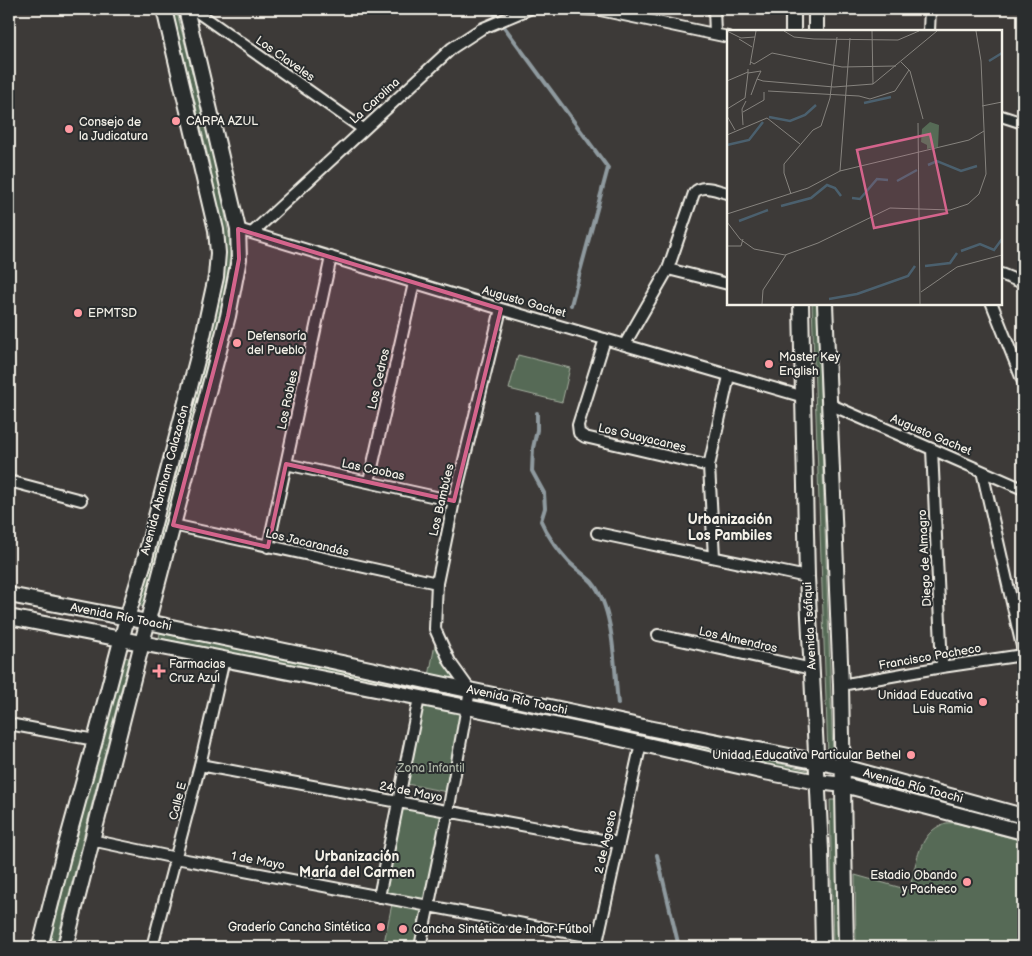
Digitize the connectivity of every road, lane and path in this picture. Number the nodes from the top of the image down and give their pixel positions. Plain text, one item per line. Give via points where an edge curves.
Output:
1 (164, 9) edge
2 (186, 9) edge
3 (193, 9) edge
4 (528, 9) edge
5 (580, 9) edge
6 (714, 9) edge
7 (793, 9) edge
8 (816, 9) edge
9 (930, 9) edge
10 (793, 30) edge
11 (816, 30) edge
12 (929, 30) edge
13 (715, 33) junction
14 (727, 37) edge
15 (1002, 116) edge
16 (1023, 123) edge
17 (363, 129) junction
18 (727, 193) edge
19 (238, 229) junction
20 (252, 233) junction
21 (331, 257) junction
22 (668, 269) junction
23 (1002, 274) edge
24 (414, 283) junction
25 (1023, 283) edge
26 (727, 284) edge
27 (801, 305) edge
28 (825, 305) edge
29 (992, 305) edge
30 (501, 309) junction
31 (605, 339) junction
32 (625, 344) junction
33 (729, 376) junction
34 (1023, 382) edge
35 (804, 397) junction
36 (829, 404) junction
37 (932, 449) junction
38 (286, 464) junction
39 (709, 466) junction
40 (982, 471) junction
41 (9, 481) edge
42 (369, 481) junction
43 (1023, 488) edge
44 (81, 500) dead end
45 (454, 501) junction
46 (173, 525) junction
47 (597, 533) dead end
48 (268, 547) junction
49 (714, 557) junction
50 (807, 577) junction
51 (437, 584) junction
52 (9, 595) edge
53 (9, 616) edge
54 (127, 618) junction
55 (148, 622) junction
56 (658, 635) dead end
57 (121, 639) junction
58 (142, 643) junction
59 (1023, 651) edge
60 (1023, 655) edge
61 (224, 659) junction
62 (942, 667) junction
63 (812, 669) junction
64 (841, 685) junction
65 (470, 690) junction
66 (419, 698) junction
67 (467, 707) junction
68 (9, 724) edge
69 (95, 740) junction
70 (641, 743) junction
71 (817, 762) junction
72 (200, 765) junction
73 (844, 767) junction
74 (818, 782) junction
75 (844, 785) junction
76 (398, 802) junction
77 (448, 812) junction
78 (1023, 816) edge
79 (1023, 832) edge
80 (91, 840) junction
81 (618, 843) junction
82 (176, 858) junction
83 (378, 897) junction
84 (428, 906) junction
85 (597, 943) edge
86 (40, 947) edge
87 (65, 947) edge
88 (152, 947) edge
89 (420, 947) edge
90 (823, 947) edge
91 (846, 947) edge

1 - 54 main road, Avenida Abraham Calazacón via 212,208 218,253 201,345
2 - 19 main road, Avenida Abraham Calazacón
3 - 17 street, Los Claveles
4 - 17 street, La Carolina via 481,29 452,48
5 - 13 street via 600,10
6 - 13 street
7 - 10 main road
8 - 11 main road
9 - 12 street
13 - 14 street
15 - 16 street
17 - 20 street, La Carolina
18 - 22 street via 702,187 697,189
19 - 20 street, Augusto Gachet
19 - 46 main road, Avenida Abraham Calazacón via 239,259 228,316
20 - 21 street, Augusto Gachet
21 - 24 street, Augusto Gachet
21 - 38 street, Los Robles
22 - 26 street
22 - 32 street
23 - 25 street
24 - 30 street, Augusto Gachet
24 - 42 street, Los Cedros
27 - 35 main road, Avenida Tsáfiqui
28 - 36 main road
29 - 34 street
30 - 31 street, Augusto Gachet
30 - 45 street, Los Bambúes
31 - 32 street, Augusto Gachet
31 - 39 street, Los Guayacanes via 578,425 579,434
32 - 33 street, Augusto Gachet
33 - 35 street, Augusto Gachet
33 - 39 street
35 - 50 main road, Avenida Tsáfiqui
36 - 37 street, Augusto Gachet
36 - 64 main road
37 - 40 street, Augusto Gachet
37 - 62 street, Diego de Almagro
38 - 42 street, Las Caobas
38 - 48 street, Los Robles
39 - 49 street
40 - 43 street, Augusto Gachet
40 - 59 street
41 - 44 street
42 - 45 street, Las Caobas
45 - 51 street, Los Bambúes
46 - 48 street, Los Jacarandás
46 - 55 main road, Avenida Abraham Calazacón
47 - 49 street
48 - 51 street, Los Jacarandás
49 - 50 street
50 - 63 main road, Avenida Tsáfiqui
51 - 65 street, Los Bambúes via 435,629 450,662
52 - 54 main road, Avenida Río Toachi
53 - 57 main road, Avenida Río Toachi
54 - 55 main road, Avenida Río Toachi
54 - 57 main road, Avenida Abraham Calazacón
55 - 58 main road, Avenida Abraham Calazacón
55 - 65 main road, Avenida Río Toachi
56 - 63 street, Los Almendros
57 - 58 main road, Avenida Río Toachi
57 - 69 main road, Avenida Abraham Calazacón
58 - 61 main road, Avenida Río Toachi
58 - 80 main road, Avenida Abraham Calazacón
60 - 62 street, Francisco Pacheco
61 - 66 main road, Avenida Río Toachi
61 - 72 street, Calle E
62 - 64 street, Francisco Pacheco
63 - 71 main road, Avenida Tsáfiqui
64 - 73 main road
65 - 67 street
65 - 71 main road, Avenida Río Toachi
66 - 67 main road, Avenida Río Toachi
66 - 76 street
67 - 70 main road, Avenida Río Toachi
67 - 77 street
68 - 69 street
69 - 86 main road, Avenida Abraham Calazacón
70 - 74 main road, Avenida Río Toachi
70 - 81 street, 2 de Agosto
71 - 73 main road, Avenida Río Toachi
71 - 74 main road, Avenida Tsáfiqui
72 - 76 street, 24 de Mayo
72 - 82 street, Calle E
73 - 75 main road
73 - 78 main road, Avenida Río Toachi
74 - 75 main road, Avenida Río Toachi
74 - 90 main road, Avenida Tsáfiqui
75 - 79 main road, Avenida Río Toachi
75 - 91 main road
76 - 77 street, 24 de Mayo
76 - 83 street
77 - 81 street, 24 de Mayo
77 - 84 street
80 - 82 street, 1 de Mayo
80 - 87 main road, Avenida Abraham Calazacón
81 - 85 street, 2 de Agosto
82 - 83 street, 1 de Mayo
82 - 88 street, Calle E
83 - 84 street, 1 de Mayo
84 - 85 street, 1 de Mayo
84 - 89 street

